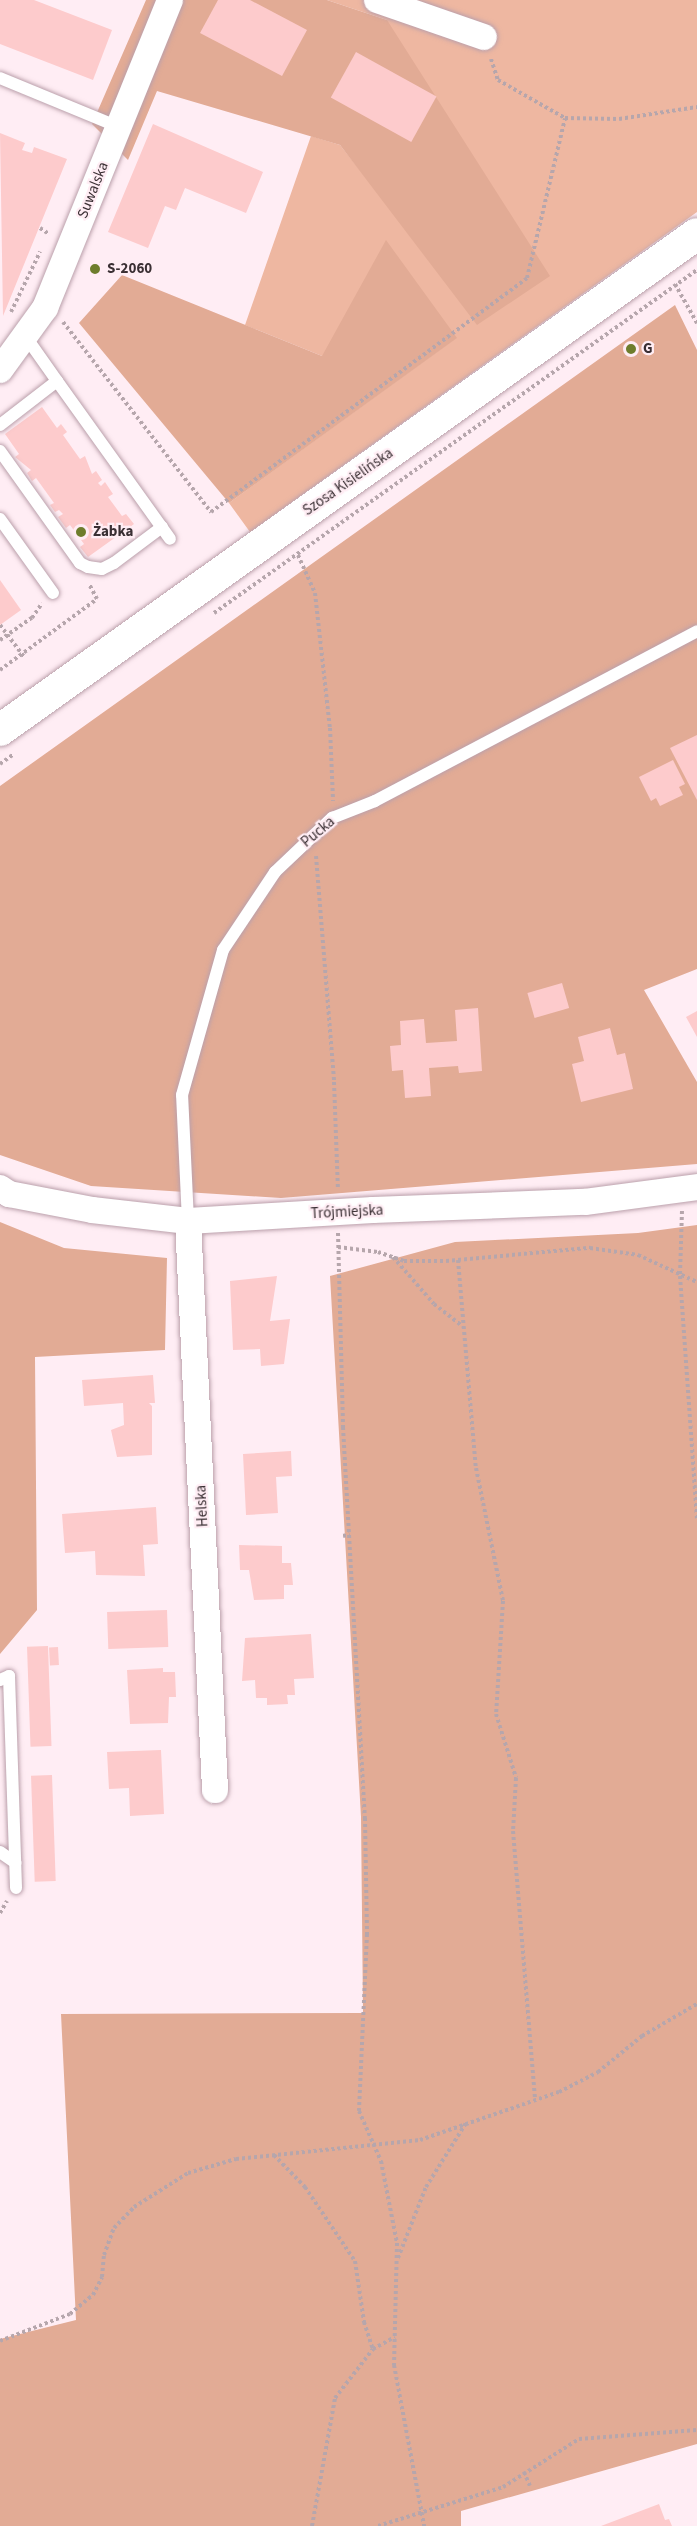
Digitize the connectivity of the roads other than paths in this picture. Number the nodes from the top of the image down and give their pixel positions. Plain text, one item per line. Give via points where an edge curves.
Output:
1 (170, 0) edge
2 (377, 0) edge
3 (484, 37) dead end
4 (0, 78) edge
5 (118, 127) junction
6 (697, 234) edge
7 (26, 336) junction
8 (0, 370) edge
9 (57, 381) junction
10 (0, 425) edge
11 (0, 451) edge
12 (0, 519) edge
13 (162, 526) junction
14 (170, 539) dead end
15 (52, 591) road end
16 (697, 631) edge
17 (0, 730) edge
18 (0, 1188) edge
19 (690, 1188) edge
20 (188, 1221) junction
21 (0, 1680) edge
22 (215, 1790) dead end
23 (0, 1852) edge
24 (16, 1863) junction
25 (16, 1888) dead end

1 - 5 street, Suwalska
2 - 3 street
4 - 5 lane
5 - 7 street, Suwalska via 45,308
6 - 17 street, Szosa Kisielińska via 669,273 283,528
7 - 8 street, Suwalska
7 - 9 lane
9 - 10 lane
9 - 13 lane
11 - 13 lane via 80,563 88,567 102,569 114,563
12 - 15 lane
13 - 14 lane
16 - 20 lane, Pucka via 375,801 337,816 275,872 223,950 182,1095
18 - 20 street, Trójmiejska via 9,1194 92,1210
19 - 20 street, Trójmiejska via 585,1202
20 - 22 street, Helska
21 - 24 lane via 9,1676
23 - 24 lane
24 - 25 lane

